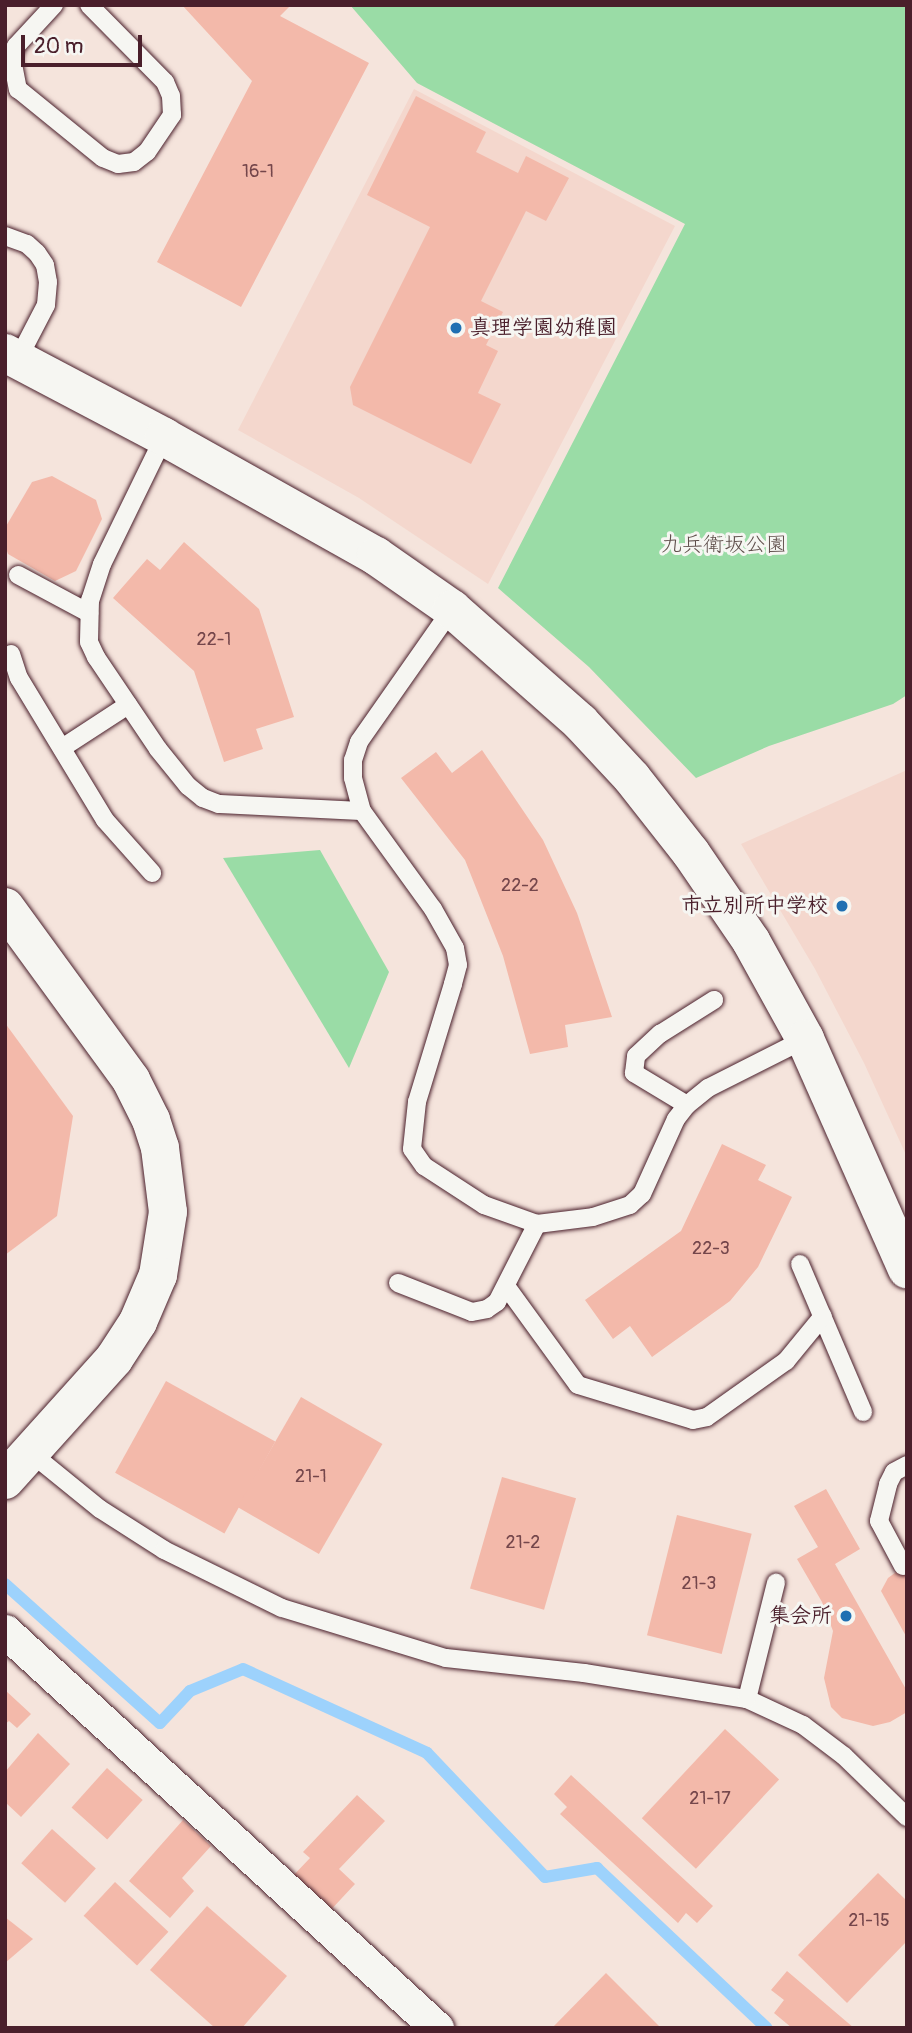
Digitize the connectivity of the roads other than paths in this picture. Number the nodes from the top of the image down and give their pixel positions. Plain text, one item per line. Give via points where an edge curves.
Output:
1 (54, 5) edge
2 (89, 5) edge
3 (5, 236) edge
4 (9, 365) edge
5 (164, 437) junction
6 (18, 575) dead end
7 (452, 609) junction
8 (89, 613) junction
9 (11, 654) dead end
10 (128, 705) junction
11 (62, 748) junction
12 (362, 811) junction
13 (152, 873) dead end
14 (5, 907) edge
15 (714, 1000) dead end
16 (805, 1039) junction
17 (687, 1105) junction
18 (537, 1224) junction
19 (800, 1264) dead end
20 (907, 1269) edge
21 (398, 1283) dead end
22 (506, 1286) junction
23 (823, 1316) junction
24 (863, 1412) dead end
25 (31, 1453) junction
26 (907, 1465) edge
27 (5, 1480) edge
28 (902, 1566) dead end
29 (775, 1583) dead end
30 (5, 1631) edge
31 (747, 1699) junction
32 (907, 1817) edge
33 (438, 2028) edge

1 - 2 lane via 16,46 12,59 18,89 103,158 118,164 134,162 147,152 172,115 171,96 165,82
3 - 4 lane via 37,253 48,282 46,305
4 - 5 street
5 - 7 street via 339,533
5 - 8 lane via 102,564
6 - 8 lane
7 - 12 lane via 359,742 353,778
7 - 16 street via 580,722 632,778 722,894
8 - 10 lane via 89,642
9 - 11 lane via 19,678
10 - 11 lane
10 - 12 lane via 173,768 203,797 219,804
11 - 13 lane via 105,820
12 - 18 lane via 433,909 455,948 458,965 417,1102 412,1149 424,1166 460,1191
14 - 25 street via 131,1080 152,1120 169,1212 158,1275 138,1322 114,1359
15 - 17 lane via 660,1034 636,1056 634,1073
16 - 17 lane via 708,1088
16 - 20 street
17 - 18 lane via 642,1194 630,1206 593,1217
18 - 22 lane
19 - 23 lane
21 - 22 lane via 478,1312 497,1302
22 - 23 lane via 578,1385 693,1420 707,1417 786,1361
23 - 24 lane
25 - 27 street
25 - 31 lane via 100,1509 164,1550 282,1608 446,1658 584,1673
26 - 28 lane via 894,1472 879,1521
29 - 31 lane
30 - 33 street
31 - 32 lane via 803,1726 844,1756

